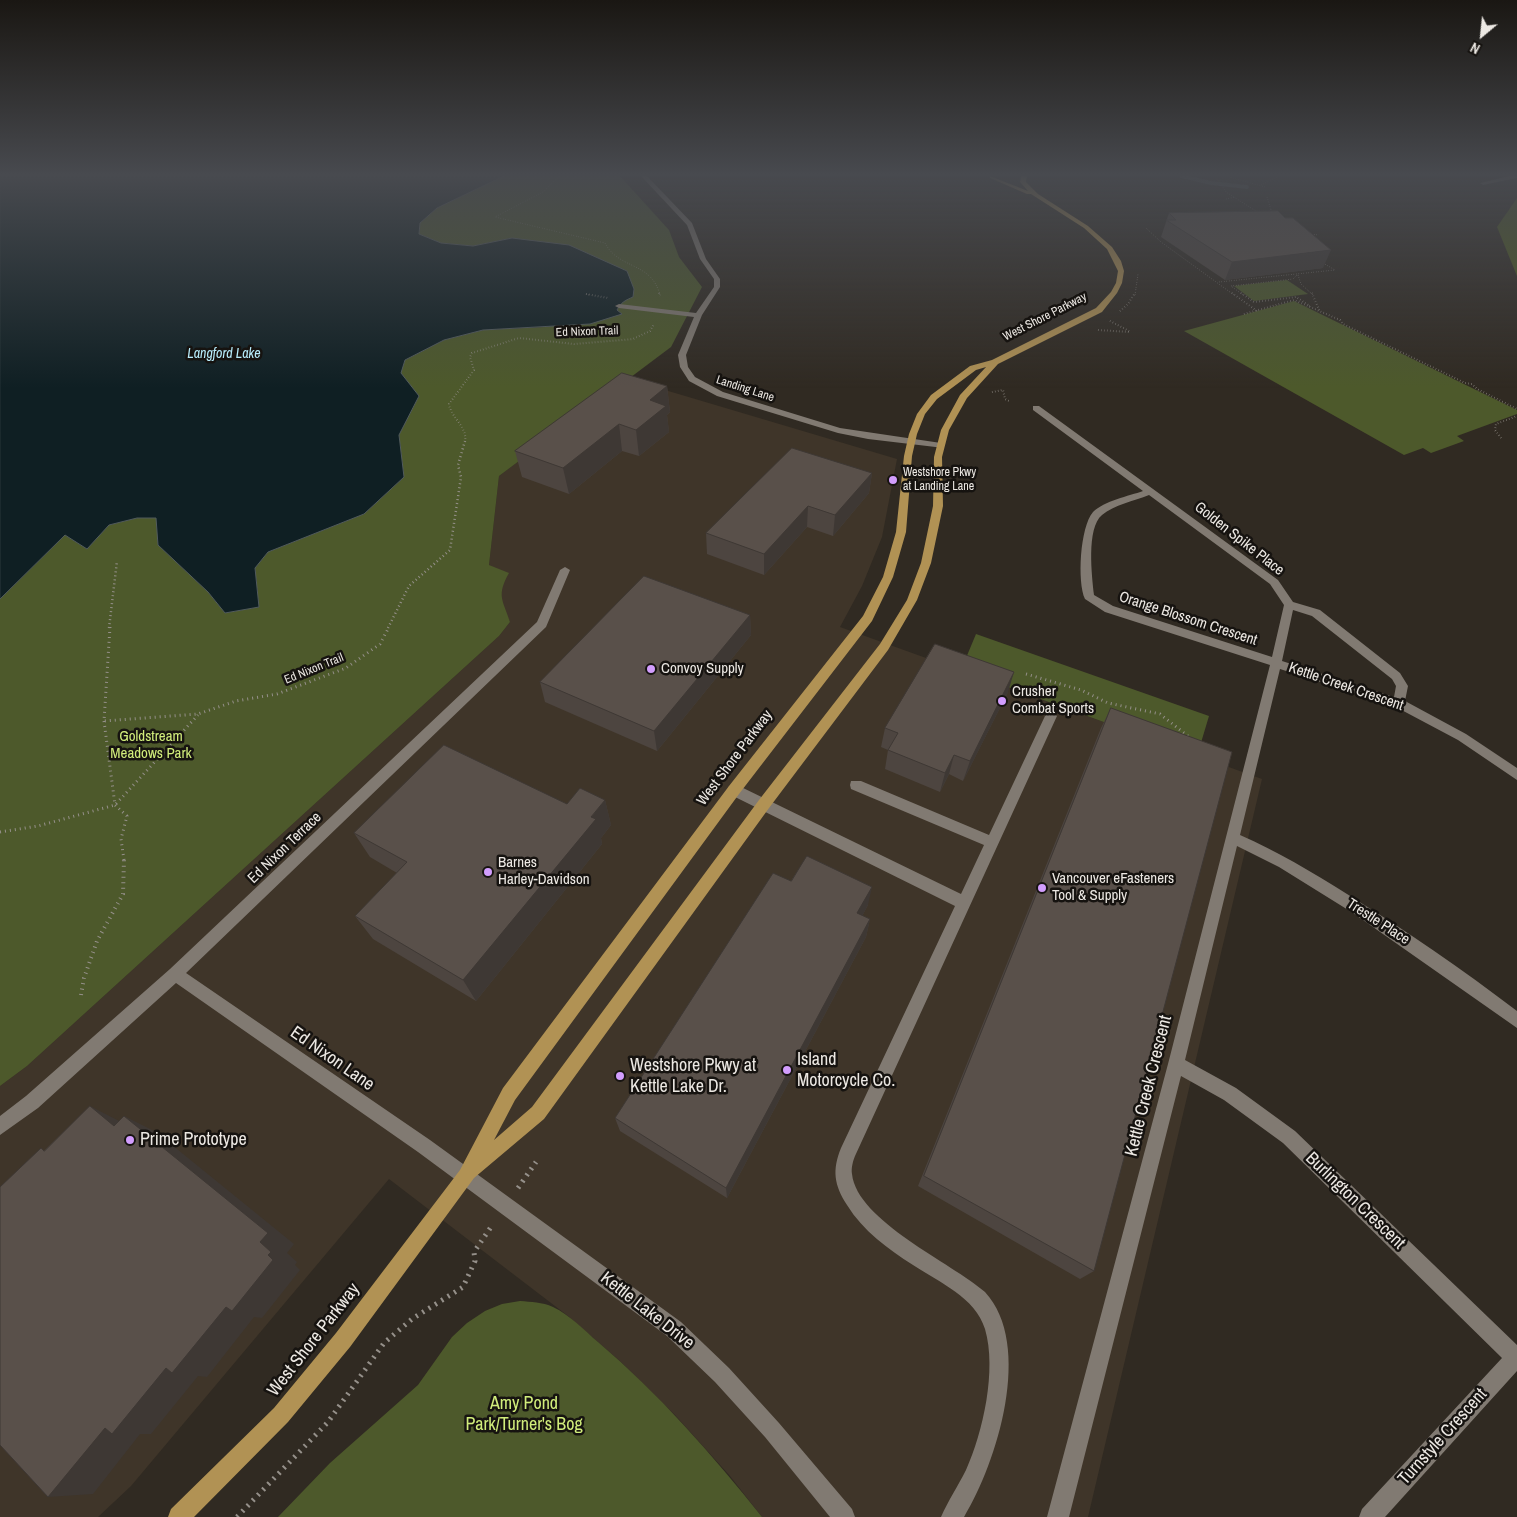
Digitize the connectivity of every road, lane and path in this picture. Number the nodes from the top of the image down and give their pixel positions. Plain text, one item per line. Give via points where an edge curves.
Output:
1 (606, 247) edge
2 (698, 247) edge
3 (1107, 247) edge
4 (1171, 247) edge
5 (1321, 262) edge
6 (1293, 272) edge
7 (1298, 275) junction
8 (1218, 282) junction
9 (619, 306) dead end
10 (1307, 307) junction
11 (664, 311) junction
12 (1257, 311) junction
13 (1318, 313) junction
14 (698, 314) junction
15 (1244, 314) dead end
16 (1095, 330) dead end
17 (1129, 332) dead end
18 (995, 362) junction
19 (1036, 408) dead end
20 (1517, 409) edge
21 (1517, 416) edge
22 (1501, 438) dead end
23 (911, 442) junction
24 (941, 446) junction
25 (1151, 491) junction
26 (117, 561) dead end
27 (565, 570) dead end
28 (1289, 605) junction
29 (1276, 663) junction
30 (1026, 674) dead end
31 (1398, 703) junction
32 (198, 714) junction
33 (1051, 716) dead end
34 (104, 721) junction
35 (1191, 738) edge
36 (1517, 775) edge
37 (856, 785) dead end
38 (734, 790) junction
39 (764, 804) junction
40 (115, 805) junction
41 (0, 832) edge
42 (1232, 837) junction
43 (992, 842) junction
44 (964, 903) junction
45 (175, 974) junction
46 (81, 994) dead end
47 (1517, 1020) edge
48 (1176, 1064) junction
49 (0, 1127) edge
50 (466, 1176) junction
51 (474, 1252) dead end
52 (1516, 1358) edge
53 (179, 1517) edge
54 (237, 1517) edge
55 (844, 1517) edge
56 (952, 1517) edge
57 (1058, 1517) edge
58 (1370, 1517) edge

1 - 11 path via 614,257 632,263 658,283
2 - 14 street, Landing Lane via 717,279 717,287
3 - 18 main road, West Shore Parkway via 1118,261 1119,283 1099,310
4 - 8 path
5 - 7 path via 1335,270
6 - 7 path
7 - 8 path
7 - 10 path via 1293,279 1231,286 1254,302 1296,297 1310,306
7 - 13 path via 1301,284 1314,294 1315,304 1322,312
8 - 12 path
9 - 11 street
10 - 12 path via 1294,300
10 - 13 path
11 - 14 street
11 - 32 path, Ed Nixon Trail via 650,331 633,339 567,344 519,338 472,353 474,370 449,404 466,439 458,465 462,477 450,550 409,586 380,644 346,668 318,680
12 - 15 path
13 - 20 path via 1340,320
14 - 23 street, Landing Lane via 682,355 684,367 692,380 720,394 838,430
16 - 17 path
18 - 23 main road, West Shore Parkway via 973,368 934,398 921,414
18 - 24 main road, West Shore Parkway via 953,411
19 - 25 street, Golden Spike Place
21 - 22 path via 1496,424 1496,432
23 - 24 street, Landing Lane
23 - 38 main road, West Shore Parkway via 901,532 888,577 868,618
24 - 39 main road, West Shore Parkway via 938,506 926,563 912,600 884,646
25 - 28 street, Golden Spike Place via 1274,582
25 - 29 street, Orange Blossom Crescent via 1098,512 1090,524 1086,581 1089,597 1109,609
26 - 34 path via 108,640
27 - 45 street, Ed Nixon Terrace via 542,624
28 - 29 street, Kettle Creek Crescent
28 - 31 street via 1316,613 1396,676 1403,689
29 - 31 street, Kettle Creek Crescent
29 - 42 street, Kettle Creek Crescent
30 - 35 path via 1081,690 1108,704 1160,714
31 - 36 street, Kettle Creek Crescent via 1462,737
32 - 34 path, Ed Nixon Trail
32 - 40 path, Ed Nixon Trail
33 - 43 street
34 - 40 path
37 - 43 street
38 - 39 street
38 - 50 main road, West Shore Parkway via 509,1094
39 - 44 street
39 - 50 main road, West Shore Parkway via 538,1112
40 - 41 path via 38,826
40 - 46 path via 127,816 121,839 124,863 122,894 97,941
42 - 47 street, Trestle Place via 1270,854 1359,909 1462,978
42 - 48 street, Kettle Creek Crescent
43 - 44 street
44 - 56 street via 846,1154 843,1175 851,1199 870,1220 967,1290 986,1307 994,1330 1000,1377 992,1420 982,1458
45 - 49 street, Ed Nixon Terrace
45 - 50 street, Ed Nixon Lane
48 - 52 street, Burlington Crescent via 1230,1094 1288,1136
48 - 57 street, Kettle Creek Crescent
50 - 53 main road, West Shore Parkway via 282,1416
50 - 55 street, Kettle Lake Drive via 674,1329 766,1423
51 - 54 path via 475,1261 463,1287 412,1319 384,1343 328,1422
52 - 58 street, Turnstyle Crescent

